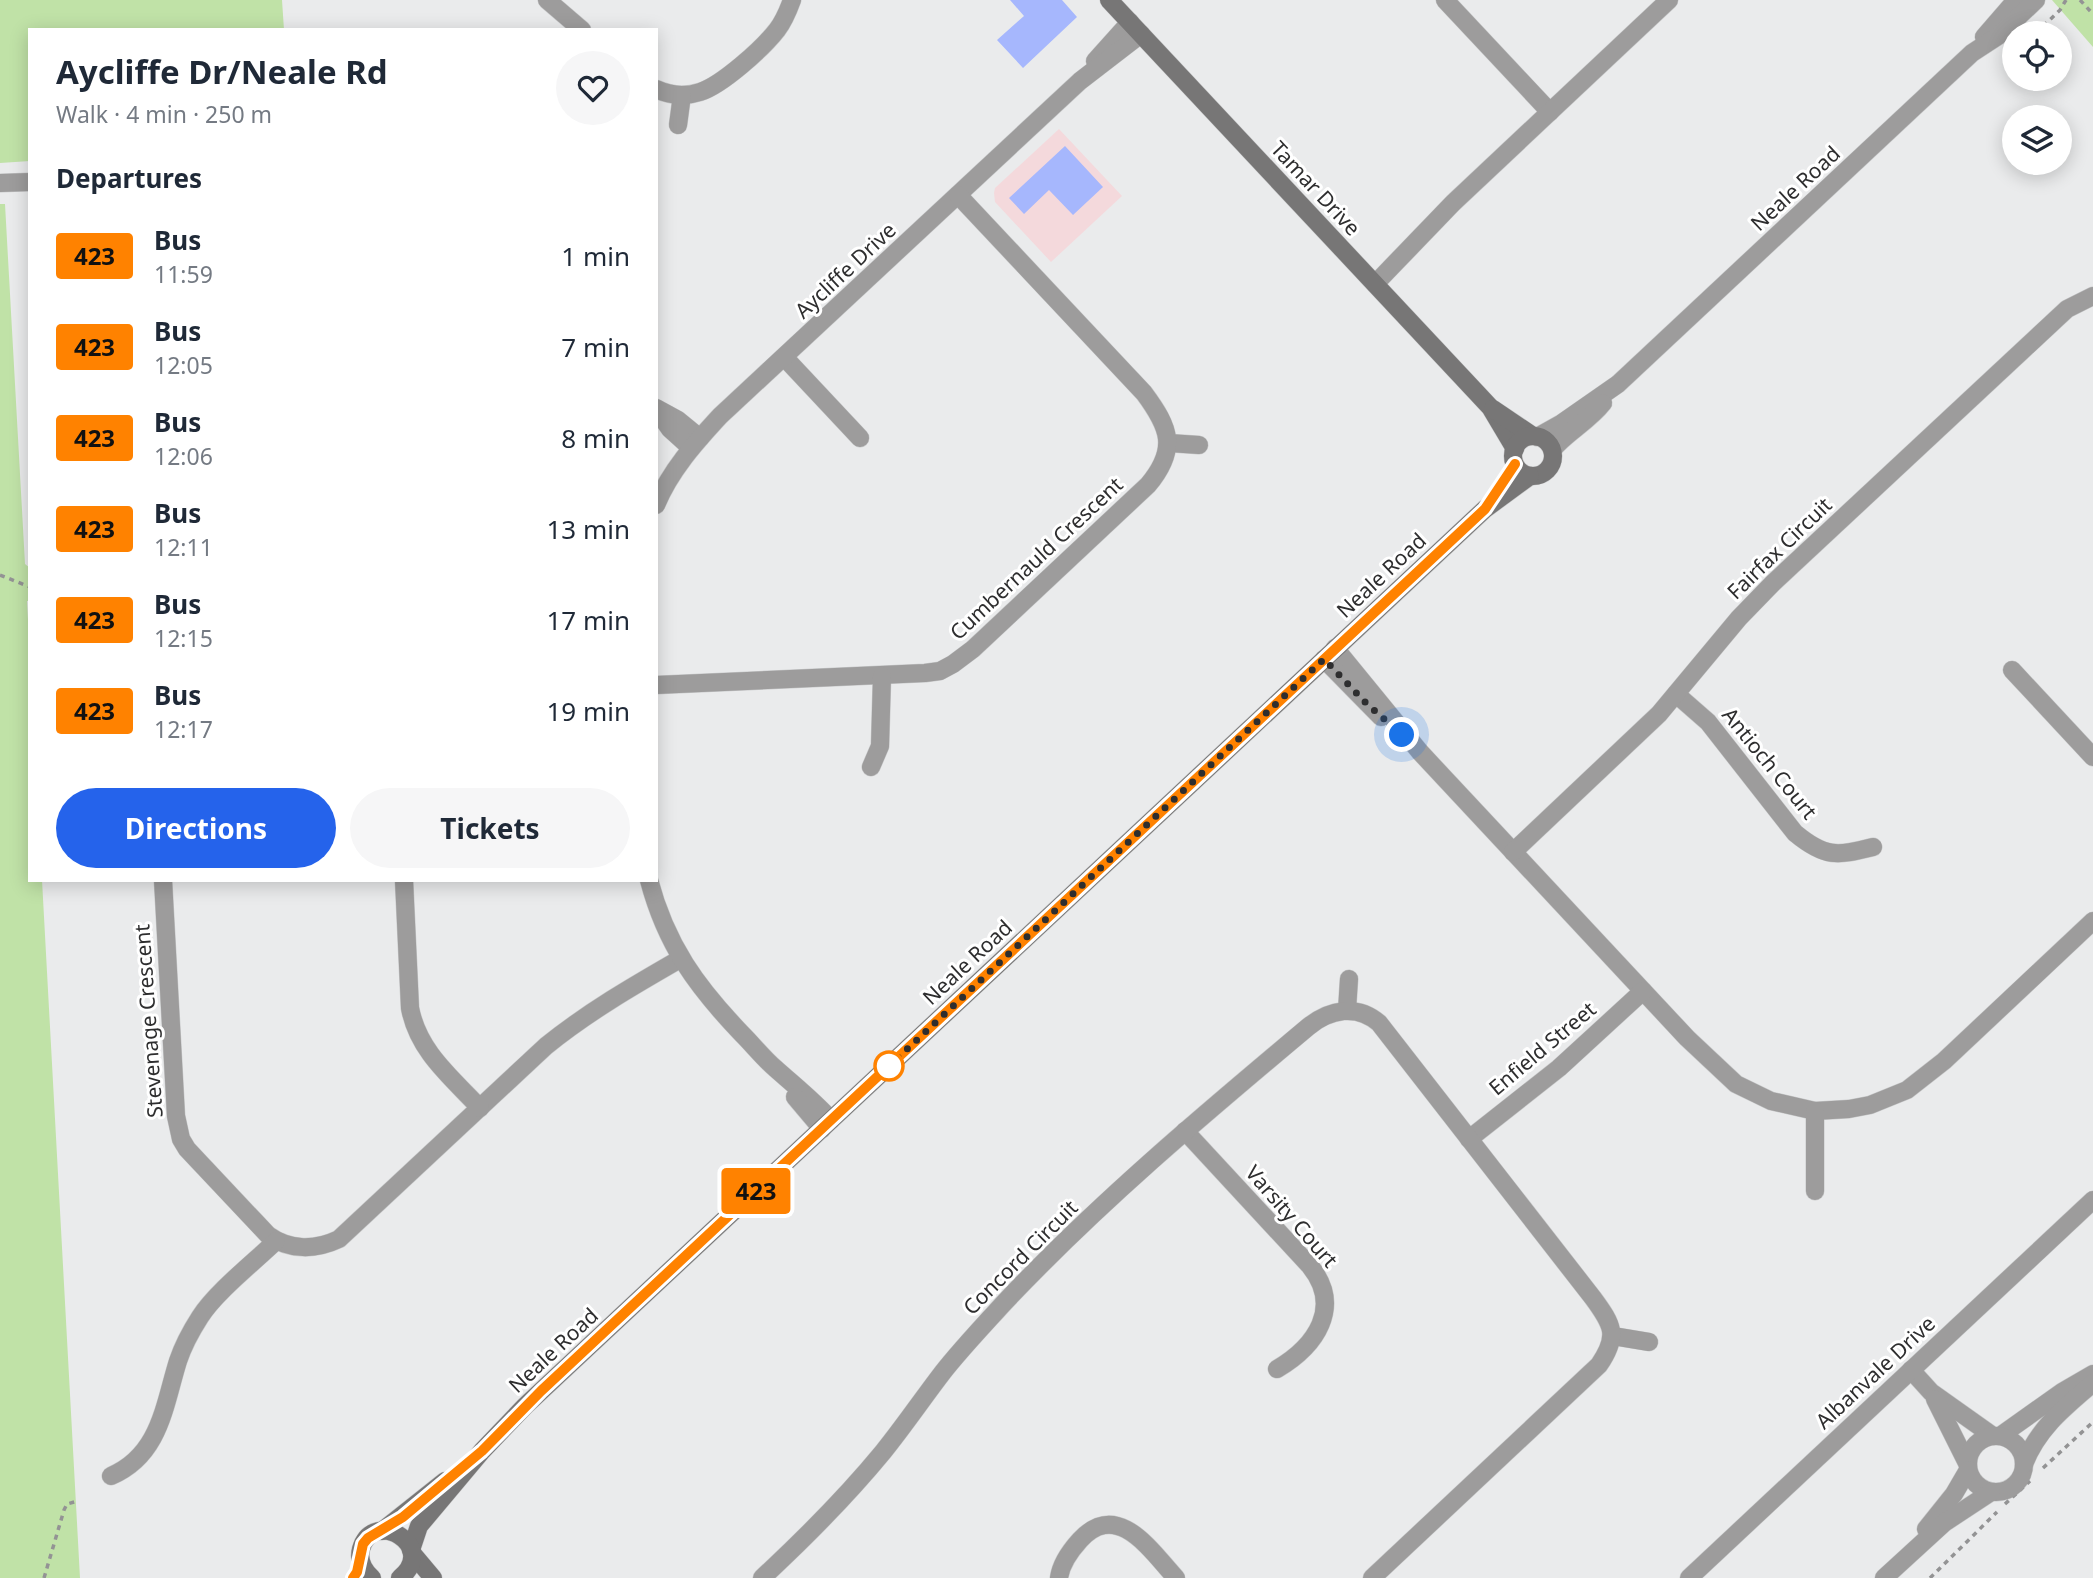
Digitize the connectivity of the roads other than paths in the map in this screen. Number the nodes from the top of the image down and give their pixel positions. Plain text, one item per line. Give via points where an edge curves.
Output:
1 (547, 0) edge
2 (792, 0) edge
3 (1109, 0) edge
4 (1445, 0) edge
5 (1669, 0) edge
6 (2016, 0) edge
7 (2036, 0) edge
8 (580, 28) edge
9 (1135, 28) junction
10 (1972, 53) junction
11 (658, 90) edge
12 (682, 95) junction
13 (1550, 112) junction
14 (678, 125) dead end
15 (28, 182) edge
16 (0, 183) edge
17 (958, 195) junction
18 (1371, 280) junction
19 (2093, 296) edge
20 (785, 358) junction
21 (1618, 384) junction
22 (1490, 407) junction
23 (658, 410) edge
24 (1535, 437) junction
25 (859, 438) dead end
26 (695, 443) junction
27 (1169, 443) junction
28 (1199, 445) dead end
29 (1552, 450) junction
30 (1515, 456) junction
31 (1530, 476) junction
32 (658, 501) edge
33 (1485, 509) junction
34 (1329, 654) junction
35 (2012, 670) dead end
36 (882, 676) junction
37 (658, 685) edge
38 (1676, 694) junction
39 (2093, 757) edge
40 (871, 767) dead end
41 (1873, 847) dead end
42 (1513, 852) junction
43 (163, 882) edge
44 (404, 882) edge
45 (650, 882) edge
46 (2093, 921) edge
47 (680, 959) junction
48 (1349, 979) dead end
49 (1643, 990) junction
50 (1347, 1010) junction
51 (480, 1108) junction
52 (1815, 1111) junction
53 (827, 1124) junction
54 (1185, 1131) junction
55 (1469, 1139) junction
56 (1815, 1191) dead end
57 (2093, 1200) edge
58 (276, 1241) junction
59 (1613, 1336) junction
60 (1649, 1342) dead end
61 (1277, 1368) dead end
62 (1911, 1370) junction
63 (2093, 1374) edge
64 (2093, 1382) edge
65 (1931, 1392) junction
66 (1996, 1436) junction
67 (482, 1451) junction
68 (2024, 1464) junction
69 (1968, 1468) junction
70 (111, 1476) dead end
71 (1992, 1492) junction
72 (382, 1531) junction
73 (411, 1551) junction
74 (1905, 1557) junction
75 (360, 1559) junction
76 (353, 1578) edge
77 (372, 1578) edge
78 (400, 1578) edge
79 (433, 1578) edge
80 (762, 1578) edge
81 (1059, 1578) edge
82 (1176, 1578) edge
83 (1372, 1578) edge
84 (1689, 1578) edge
85 (1884, 1578) edge

1 - 8 street
2 - 12 street via 776,31 728,76 698,93
3 - 9 street, Tamar Drive
4 - 13 street
5 - 13 street
6 - 10 street, Neale Road
7 - 10 street, Neale Road via 2020,18
9 - 17 street, Aycliffe Drive
9 - 18 street, Tamar Drive
10 - 21 street, Neale Road
11 - 12 street
12 - 14 street
13 - 18 street
15 - 16 street
17 - 20 street, Aycliffe Drive
17 - 27 street via 1144,393 1161,416
18 - 22 street, Tamar Drive
19 - 38 street, Fairfax Circuit via 2067,309 1773,583
20 - 25 street
20 - 26 street, Aycliffe Drive
21 - 24 street, Neale Road
21 - 29 street, Neale Road via 1586,422
22 - 24 street, Tamar Drive
22 - 30 street, Tamar Drive
23 - 26 street via 678,420
24 - 29 street
24 - 30 street via 1522,440
26 - 32 street, Aycliffe Drive
27 - 28 street
27 - 36 street, Cumbernauld Crescent via 1159,472 1148,485 962,658 940,671
29 - 31 street via 1548,469
30 - 31 street via 1524,474
30 - 33 street, Neale Road
31 - 33 street, Neale Road
33 - 34 street, Neale Road
34 - 42 street via 1366,703 1420,752
34 - 53 street, Neale Road
35 - 39 street
36 - 37 street, Cumbernauld Crescent
36 - 40 street via 880,746
38 - 41 street, Antioch Court via 1708,722 1794,833 1809,845 1832,854
38 - 42 street, Fairfax Circuit
42 - 49 street
43 - 58 street, Stevenage Crescent via 181,1139
44 - 51 street via 413,1023 425,1048
45 - 47 street
46 - 52 street via 1907,1090 1870,1105
47 - 51 street via 574,1023
47 - 53 street via 701,989 775,1068 796,1099
48 - 50 street
49 - 52 street via 1736,1084 1771,1101
49 - 55 street, Enfield Street via 1559,1068
50 - 54 street, Concord Circuit via 1315,1021
50 - 55 street via 1369,1014 1379,1023
51 - 58 street via 339,1239 313,1248
52 - 56 street
53 - 67 street, Neale Road
54 - 61 street, Varsity Court via 1320,1278 1326,1307 1322,1321 1304,1349
54 - 80 street, Concord Circuit via 1005,1302 849,1490
55 - 59 street via 1606,1316
57 - 62 street, Albanvale Drive
58 - 70 street via 202,1314 178,1362 155,1437 134,1462
59 - 60 street
59 - 83 street via 1599,1365
62 - 65 street
62 - 84 street, Albanvale Drive
63 - 66 street
64 - 68 street via 2038,1435
65 - 66 street
65 - 69 street
66 - 68 street via 2019,1448
66 - 69 street via 1972,1449
67 - 72 street, Neale Road
67 - 73 street, Neale Road via 419,1526
68 - 71 street via 2017,1482
69 - 71 street via 1976,1484
69 - 74 street via 1954,1494
71 - 74 street via 1944,1523
72 - 73 street via 403,1537
72 - 75 street, Neale Road via 363,1544
73 - 78 street, Neale Road via 409,1568
73 - 79 street
74 - 85 street
75 - 76 street
75 - 77 street
81 - 82 street via 1064,1560 1083,1536 1094,1528 1117,1524 1140,1538

